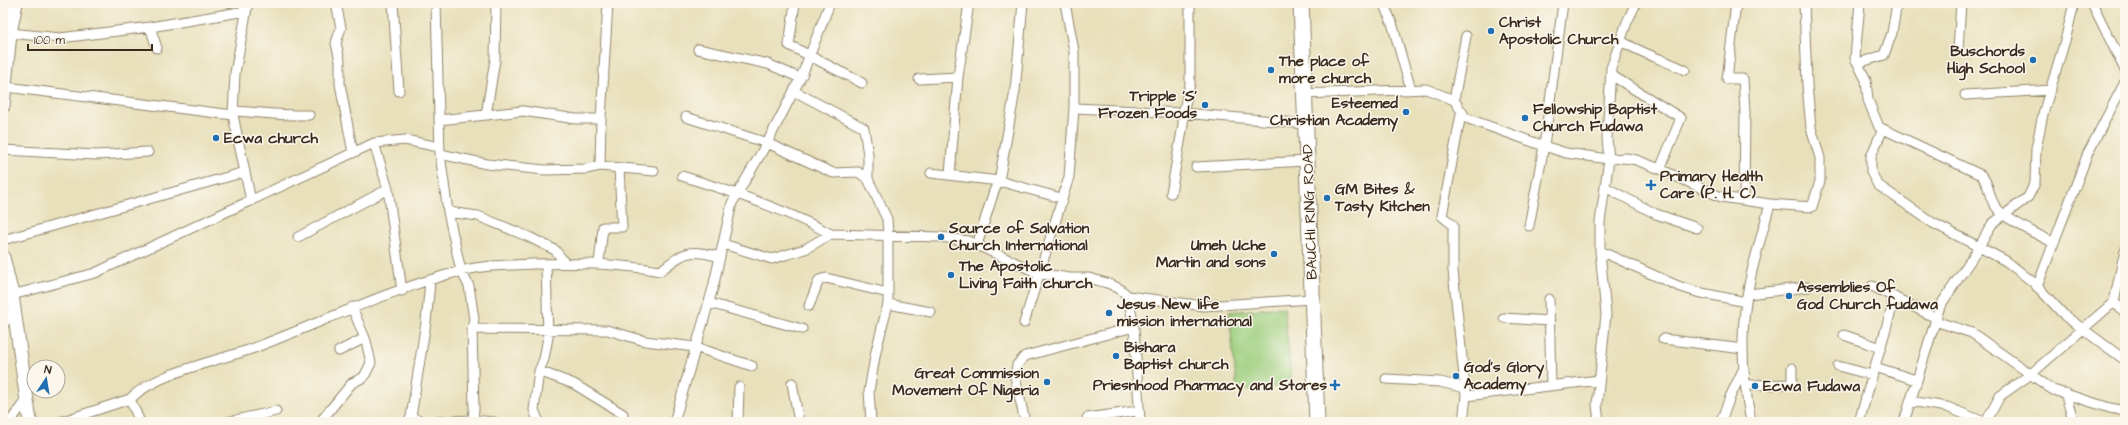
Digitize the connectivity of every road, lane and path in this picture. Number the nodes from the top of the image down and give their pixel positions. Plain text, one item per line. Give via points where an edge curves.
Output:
1 (16, 3) edge
2 (336, 3) edge
3 (393, 3) edge
4 (436, 3) edge
5 (496, 3) edge
6 (608, 3) edge
7 (795, 3) edge
8 (830, 3) edge
9 (969, 3) edge
10 (1023, 3) edge
11 (1065, 3) edge
12 (1190, 3) edge
13 (1301, 3) edge
14 (1381, 3) edge
15 (1563, 3) edge
16 (1636, 3) edge
17 (1736, 3) edge
18 (1804, 3) edge
19 (1860, 3) edge
20 (1897, 3) edge
21 (1961, 3) edge
22 (2074, 3) edge
23 (2092, 3) edge
24 (247, 7) edge
25 (150, 27) junction
26 (10, 33) junction
27 (1466, 36) dead end
28 (1621, 41) junction
29 (156, 48) dead end
30 (698, 49) dead end
31 (1958, 50) dead end
32 (811, 55) junction
33 (1858, 63) junction
34 (1685, 70) dead end
35 (2125, 70) edge
36 (1611, 75) junction
37 (958, 77) junction
38 (800, 78) junction
39 (918, 79) dead end
40 (2125, 82) edge
41 (862, 84) dead end
42 (6, 87) junction
43 (1411, 90) junction
44 (2051, 90) junction
45 (794, 91) junction
46 (399, 92) dead end
47 (1305, 94) junction
48 (1966, 95) dead end
49 (1454, 100) junction
50 (3, 106) edge
51 (1074, 108) junction
52 (233, 113) junction
53 (1183, 113) junction
54 (1462, 114) junction
55 (309, 115) dead end
56 (486, 115) junction
57 (686, 117) dead end
58 (601, 119) junction
59 (439, 120) junction
60 (1307, 124) junction
61 (1883, 129) junction
62 (374, 143) junction
63 (767, 143) junction
64 (1544, 146) junction
65 (3, 150) edge
66 (439, 151) junction
67 (148, 152) dead end
68 (353, 153) junction
69 (1609, 159) junction
70 (1307, 161) junction
71 (600, 166) junction
72 (1196, 167) dead end
73 (619, 168) junction
74 (1660, 169) junction
75 (654, 171) dead end
76 (245, 172) junction
77 (931, 173) dead end
78 (950, 174) junction
79 (682, 176) dead end
80 (868, 179) junction
81 (999, 181) junction
82 (1605, 187) junction
83 (388, 189) junction
84 (737, 193) junction
85 (1171, 193) dead end
86 (1061, 198) junction
87 (1744, 199) junction
88 (251, 200) junction
89 (1770, 204) junction
90 (448, 212) junction
91 (2006, 214) junction
92 (1529, 226) dead end
93 (1697, 228) dead end
94 (831, 234) junction
95 (298, 236) dead end
96 (888, 236) junction
97 (3, 240) edge
98 (2054, 243) junction
99 (723, 244) junction
100 (977, 245) junction
101 (1980, 246) junction
102 (1600, 251) junction
103 (3, 257) edge
104 (720, 257) junction
105 (2124, 257) edge
106 (565, 263) junction
107 (599, 263) junction
108 (546, 264) junction
109 (461, 271) junction
110 (1038, 273) junction
111 (430, 282) junction
112 (1872, 286) dead end
113 (1808, 287) dead end
114 (2037, 287) junction
115 (402, 291) junction
116 (888, 293) junction
117 (12, 295) junction
118 (1128, 296) junction
119 (1894, 297) junction
120 (1747, 298) junction
121 (1549, 299) dead end
122 (1313, 300) junction
123 (2114, 302) junction
124 (709, 303) junction
125 (888, 304) junction
126 (809, 306) dead end
127 (352, 307) junction
128 (14, 309) junction
129 (931, 312) dead end
130 (2125, 313) edge
131 (1504, 318) dead end
132 (1936, 319) junction
133 (1549, 321) junction
134 (1024, 323) dead end
135 (3, 325) edge
136 (1134, 327) junction
137 (472, 328) junction
138 (802, 329) dead end
139 (546, 330) junction
140 (2083, 331) junction
141 (1844, 335) dead end
142 (365, 338) junction
143 (1663, 339) dead end
144 (695, 347) junction
145 (1881, 348) junction
146 (1743, 349) junction
147 (339, 351) dead end
148 (2125, 360) edge
149 (752, 366) dead end
150 (1838, 366) dead end
151 (1792, 368) dead end
152 (1743, 370) junction
153 (539, 371) junction
154 (1874, 371) junction
155 (2031, 374) junction
156 (1386, 379) dead end
157 (1599, 380) junction
158 (1916, 380) junction
159 (792, 383) dead end
160 (1746, 385) junction
161 (1551, 386) junction
162 (739, 387) dead end
163 (26, 391) edge
164 (1466, 392) junction
165 (2065, 394) junction
166 (26, 399) edge
167 (27, 399) edge
168 (130, 399) junction
169 (1910, 400) junction
170 (276, 411) dead end
171 (1138, 411) junction
172 (2125, 411) edge
173 (623, 414) dead end
174 (1024, 417) dead end
175 (1087, 418) dead end
176 (409, 419) edge
177 (1967, 419) edge
178 (473, 420) junction
179 (10, 422) edge
180 (30, 422) edge
181 (60, 422) edge
182 (140, 422) edge
183 (227, 422) edge
184 (320, 422) edge
185 (423, 422) edge
186 (429, 422) edge
187 (494, 422) edge
188 (539, 422) edge
189 (674, 422) edge
190 (738, 422) edge
191 (799, 422) edge
192 (871, 422) edge
193 (1140, 422) edge
194 (1317, 422) edge
195 (1463, 422) edge
196 (1599, 422) edge
197 (1721, 422) edge
198 (1751, 422) edge
199 (1860, 422) edge
200 (1904, 422) edge
201 (1985, 422) edge
202 (2074, 422) edge

1 - 26 street
2 - 68 street via 341,28 336,43 340,60 340,84
3 - 46 street
4 - 59 street
5 - 56 street via 495,60
6 - 58 street
7 - 32 street via 789,45
8 - 32 street
9 - 37 street
10 - 81 street via 1015,91
11 - 51 street via 1074,52
12 - 53 street via 1190,84
13 - 47 main road, BAUCHI RING ROAD
14 - 43 street via 1392,22
15 - 64 street
16 - 28 street
17 - 87 street via 1726,78 1743,80
18 - 89 street via 1807,85 1812,128 1820,158 1820,181 1812,207
19 - 33 street via 1855,58
20 - 33 street via 1892,34 1884,55
21 - 31 street
22 - 44 street
23 - 35 street
24 - 25 street
24 - 52 street via 235,73
25 - 26 street via 60,38
25 - 29 street
26 - 42 street
27 - 49 street
28 - 34 street
28 - 36 street
30 - 38 street via 768,64
32 - 38 street
32 - 41 street
33 - 61 street via 1866,80 1868,100 1875,120
36 - 69 street via 1607,139
36 - 74 street via 1681,118
37 - 39 street
37 - 78 street
38 - 45 street
40 - 98 street via 2088,153
42 - 50 street
42 - 52 street
43 - 47 street
43 - 49 street via 1426,89
44 - 48 street
44 - 91 street via 2036,149 2034,183 2028,197
45 - 63 street
45 - 80 street via 864,128
47 - 60 main road, BAUCHI RING ROAD
49 - 54 street
51 - 53 street
51 - 86 street via 1069,177
52 - 55 street
52 - 76 street
53 - 60 street
53 - 85 street
54 - 64 street via 1466,118
54 - 164 street via 1442,216 1453,225 1453,272
56 - 58 street via 523,111 576,119
56 - 59 street
57 - 63 street
58 - 71 street
59 - 66 street
60 - 70 main road, BAUCHI RING ROAD
61 - 91 street via 1981,175 1988,182 1989,195 1997,209
61 - 101 street via 1871,156 1871,172 1878,185 1933,223
62 - 66 street via 405,140
62 - 68 street
62 - 83 street
63 - 80 street via 833,173 858,172
63 - 84 street
64 - 69 street via 1566,153
64 - 92 street
65 - 67 street via 96,155
66 - 71 street via 487,164 546,170
66 - 90 street
68 - 88 street
69 - 74 street via 1626,158
69 - 82 street
70 - 72 street
70 - 122 main road, BAUCHI RING ROAD
71 - 73 street
73 - 75 street
73 - 107 street via 622,227 603,228
74 - 87 street via 1721,197
76 - 88 street
76 - 97 street
77 - 78 street
78 - 81 street
79 - 84 street
80 - 96 street via 887,220
81 - 86 street
81 - 100 street
82 - 93 street via 1656,214
82 - 102 street via 1600,222
83 - 95 street
83 - 115 street
84 - 94 street
84 - 99 street via 732,203
86 - 110 street
87 - 89 street
88 - 117 street via 95,273
89 - 120 street
90 - 106 street via 478,216 530,237 555,250
90 - 109 street
91 - 98 street
91 - 101 street via 1992,224
94 - 96 street
94 - 99 street via 805,249 772,260
96 - 100 street via 941,237
96 - 116 street
98 - 114 street
99 - 104 street
100 - 110 street
101 - 114 street via 2006,262
101 - 132 street via 1940,306
102 - 120 street via 1678,286 1697,292
102 - 157 street via 1606,314
103 - 117 street
104 - 107 street via 699,251 682,254 660,271
104 - 124 street
105 - 123 street
106 - 107 street
106 - 108 street
108 - 109 street via 494,266
108 - 139 street
109 - 111 street
109 - 137 street via 469,286 474,318
110 - 118 street via 1088,278 1115,286
110 - 134 street
111 - 115 street
111 - 176 street via 426,322
112 - 119 street
113 - 120 street
114 - 140 street
115 - 127 street
116 - 125 street
116 - 126 street via 826,278 819,280
117 - 128 street
118 - 122 street via 1204,306
118 - 136 street
119 - 132 street
119 - 145 street
120 - 146 street
121 - 133 street
122 - 194 main road, BAUCHI RING ROAD
123 - 130 street
123 - 140 street
124 - 138 street
124 - 144 street
125 - 129 street
125 - 192 street via 869,391
127 - 142 street
127 - 168 street via 254,348 157,381
128 - 135 street
128 - 163 street
131 - 133 street
132 - 155 street via 1972,333
132 - 158 street
133 - 161 street
136 - 171 street
136 - 174 street via 1025,356 1017,365 1015,377
137 - 139 street
137 - 178 street
139 - 144 street via 607,330 645,341
139 - 153 street via 548,337
140 - 148 street
140 - 155 street
141 - 145 street
142 - 147 street
142 - 184 street via 371,363 364,376 352,383
143 - 146 street
144 - 149 street
144 - 189 street
145 - 154 street
146 - 152 street
150 - 154 street
151 - 160 street via 1792,384
152 - 160 street
152 - 197 street
153 - 173 street via 574,384
153 - 188 street via 534,410
154 - 158 street
154 - 199 street
155 - 165 street via 2053,390
155 - 201 street via 2000,396
156 - 164 street via 1440,382
157 - 161 street
157 - 196 street
158 - 169 street
159 - 191 street
160 - 198 street
161 - 164 street
162 - 190 street
164 - 195 street
165 - 172 street
165 - 202 street
166 - 179 street
167 - 180 street
168 - 181 street
168 - 182 street
169 - 177 street via 1947,407
169 - 200 street
170 - 183 street
171 - 175 street
171 - 193 street
176 - 185 street
177 - 201 street
178 - 186 street
178 - 187 street

